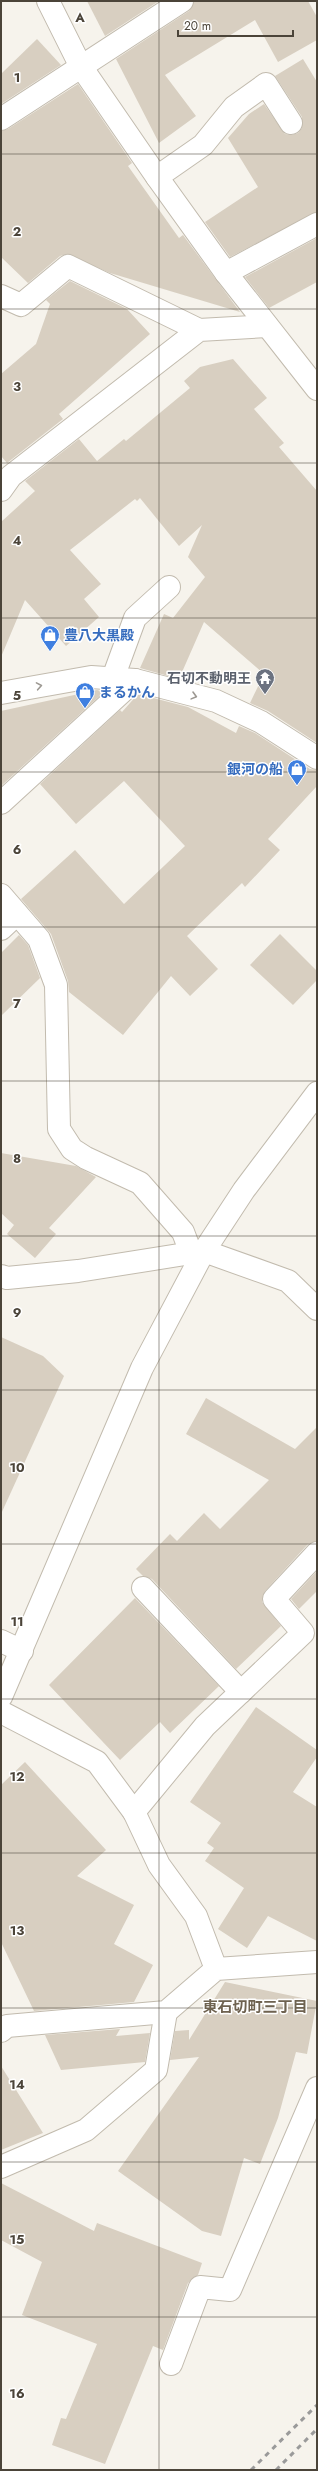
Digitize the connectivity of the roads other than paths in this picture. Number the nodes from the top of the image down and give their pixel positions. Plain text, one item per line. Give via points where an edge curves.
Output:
1 (48, 1) edge
2 (182, 1) edge
3 (80, 65) junction
4 (1, 119) edge
5 (291, 123) dead end
6 (157, 177) junction
7 (317, 224) edge
8 (226, 273) junction
9 (1, 296) edge
10 (267, 326) junction
11 (199, 330) junction
12 (317, 389) edge
13 (1, 490) edge
14 (169, 587) dead end
15 (113, 678) junction
16 (135, 680) junction
17 (1, 693) edge
18 (317, 758) edge
19 (1, 803) edge
20 (1, 895) edge
21 (17, 914) junction
22 (1, 929) edge
23 (317, 1093) edge
24 (198, 1252) junction
25 (1, 1276) edge
26 (317, 1309) edge
27 (317, 1553) edge
28 (143, 1588) dead end
29 (1, 1641) edge
30 (22, 1651) junction
31 (241, 1692) junction
32 (1, 1697) edge
33 (1, 1712) edge
34 (134, 1812) junction
35 (317, 1962) edge
36 (216, 1969) junction
37 (166, 2012) junction
38 (1, 2031) edge
39 (317, 2088) edge
40 (1, 2167) edge
41 (171, 2364) dead end

1 - 3 street
2 - 3 street
3 - 4 street
3 - 6 street
5 - 6 street via 266,84 234,107 203,145
6 - 8 street
7 - 8 street
8 - 10 street
9 - 11 street via 22,305 68,266
10 - 11 street
10 - 12 street
11 - 13 street via 11,476
14 - 15 street via 136,618
15 - 16 street
17 -> 15 street via 91,677
16 -> 18 street via 216,701 262,722
16 - 19 street
20 - 21 street
21 - 22 street
21 - 24 street via 40,939 56,985 59,1129 72,1149 140,1183
23 - 24 street
24 - 25 street via 78,1271 7,1278
24 - 26 street via 288,1281
24 - 30 street via 142,1368
27 - 31 street via 274,1599 303,1633
28 - 31 street
29 - 30 street
30 - 32 street
31 - 34 street via 205,1726
33 - 34 street via 97,1762
34 - 36 street via 160,1865 196,1916
35 - 36 street
36 - 37 street
37 - 38 street via 8,2026
37 - 40 street via 156,2070 86,2130
39 - 41 street via 230,2290 200,2287

